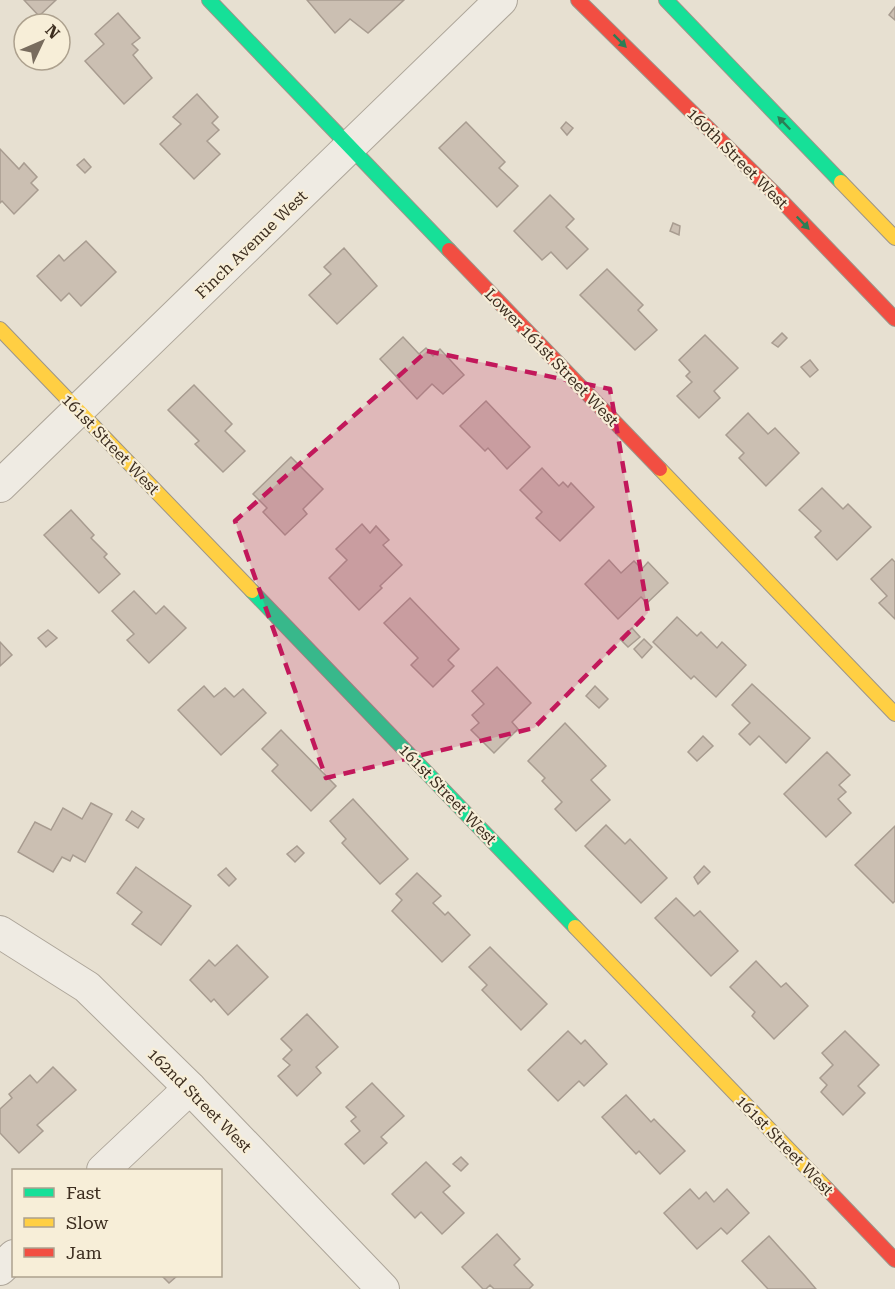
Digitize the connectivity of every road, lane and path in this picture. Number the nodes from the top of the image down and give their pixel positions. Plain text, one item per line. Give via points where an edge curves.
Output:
1 (209, 0) edge
2 (501, 0) edge
3 (578, 0) edge
4 (666, 0) edge
5 (351, 148) junction
6 (895, 238) edge
7 (895, 319) edge
8 (0, 329) edge
9 (78, 410) junction
10 (0, 486) edge
11 (895, 714) edge
12 (0, 933) edge
13 (190, 1088) junction
14 (104, 1169) edge
15 (12, 1258) edge
16 (895, 1260) edge
17 (0, 1269) edge
18 (383, 1289) edge

1 - 5 street, Lower 161st Street West
2 - 5 street, Finch Avenue West
3 -> 7 street, 160th Street West
6 -> 4 street
5 - 9 street, Finch Avenue West
5 - 11 street, Lower 161st Street West
8 - 9 street, 161st Street West
9 - 10 street, Finch Avenue West
9 - 16 street, 161st Street West
12 - 13 street, 162nd Street West via 87,987
13 - 14 street
13 - 18 street, 162nd Street West
15 - 17 street

